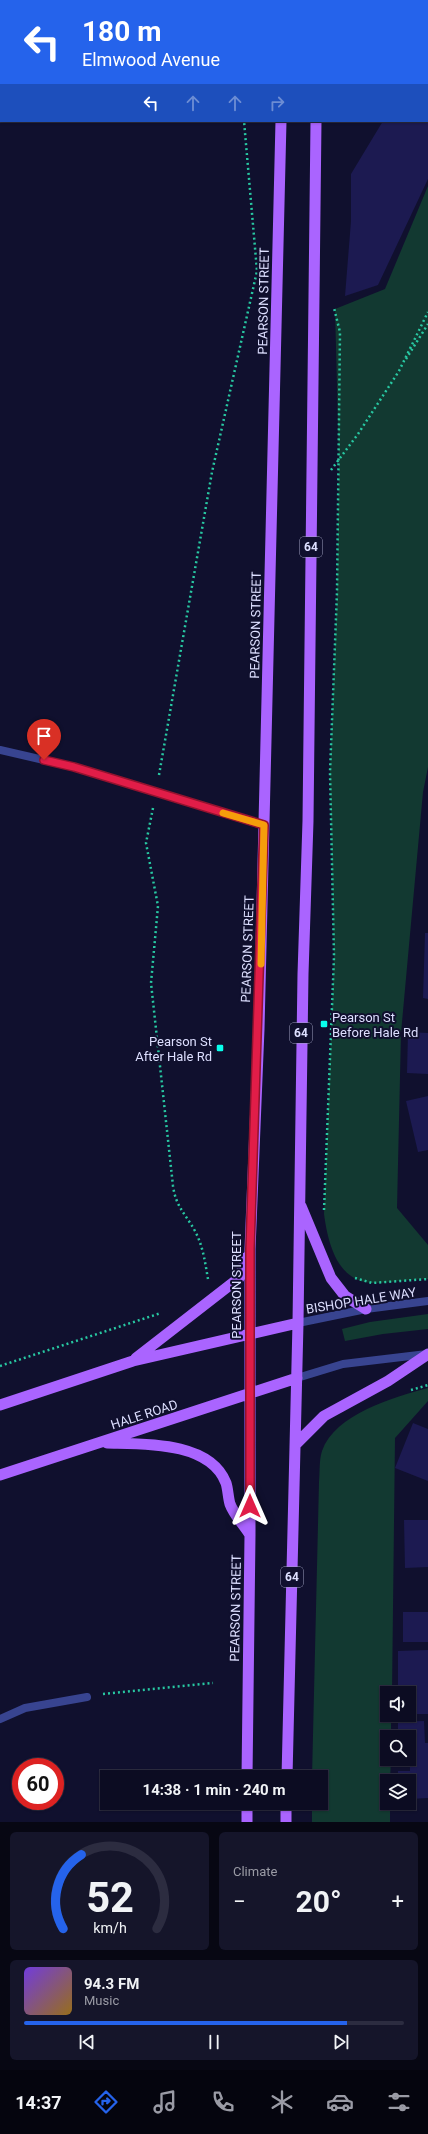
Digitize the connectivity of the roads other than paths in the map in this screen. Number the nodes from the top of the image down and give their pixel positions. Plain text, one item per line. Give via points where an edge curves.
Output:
1 (281, 122) edge
2 (316, 122) edge
3 (0, 750) edge
4 (264, 825) junction
5 (300, 1202) junction
6 (250, 1249) junction
7 (428, 1301) edge
8 (366, 1309) junction
9 (298, 1323) junction
10 (250, 1333) junction
11 (428, 1354) edge
12 (133, 1361) junction
13 (297, 1378) junction
14 (250, 1394) junction
15 (0, 1406) edge
16 (98, 1443) junction
17 (295, 1445) junction
18 (0, 1476) edge
19 (250, 1535) junction
20 (87, 1697) road end
21 (0, 1719) edge
22 (247, 1770) edge
23 (287, 1770) edge
24 (247, 1810) edge
25 (286, 1810) edge
26 (247, 1822) edge
27 (286, 1822) edge

1 - 4 main road, PEARSON STREET
2 - 5 main road, 64 via 308,821 302,974
3 - 4 street via 74,767
4 - 6 main road, PEARSON STREET
5 - 8 main road via 331,1278 345,1296
5 - 9 main road, 64
6 - 10 main road, PEARSON STREET
6 - 12 main road via 239,1278
7 - 8 street, BISHOP HALE WAY
8 - 9 street, BISHOP HALE WAY
9 - 10 main road
9 - 13 main road, 64
10 - 12 main road
10 - 14 main road, PEARSON STREET
11 - 13 street via 343,1364
11 - 17 main road via 388,1381 324,1416
12 - 15 main road
13 - 14 main road, HALE ROAD
13 - 17 main road, 64
14 - 16 main road, HALE ROAD
14 - 19 main road, PEARSON STREET
16 - 18 main road, HALE ROAD
16 - 19 main road via 153,1444 188,1451 213,1464 226,1482 230,1505
17 - 23 main road, 64
19 - 22 main road, PEARSON STREET
20 - 21 street via 25,1708
24 - 26 main road
25 - 27 main road

